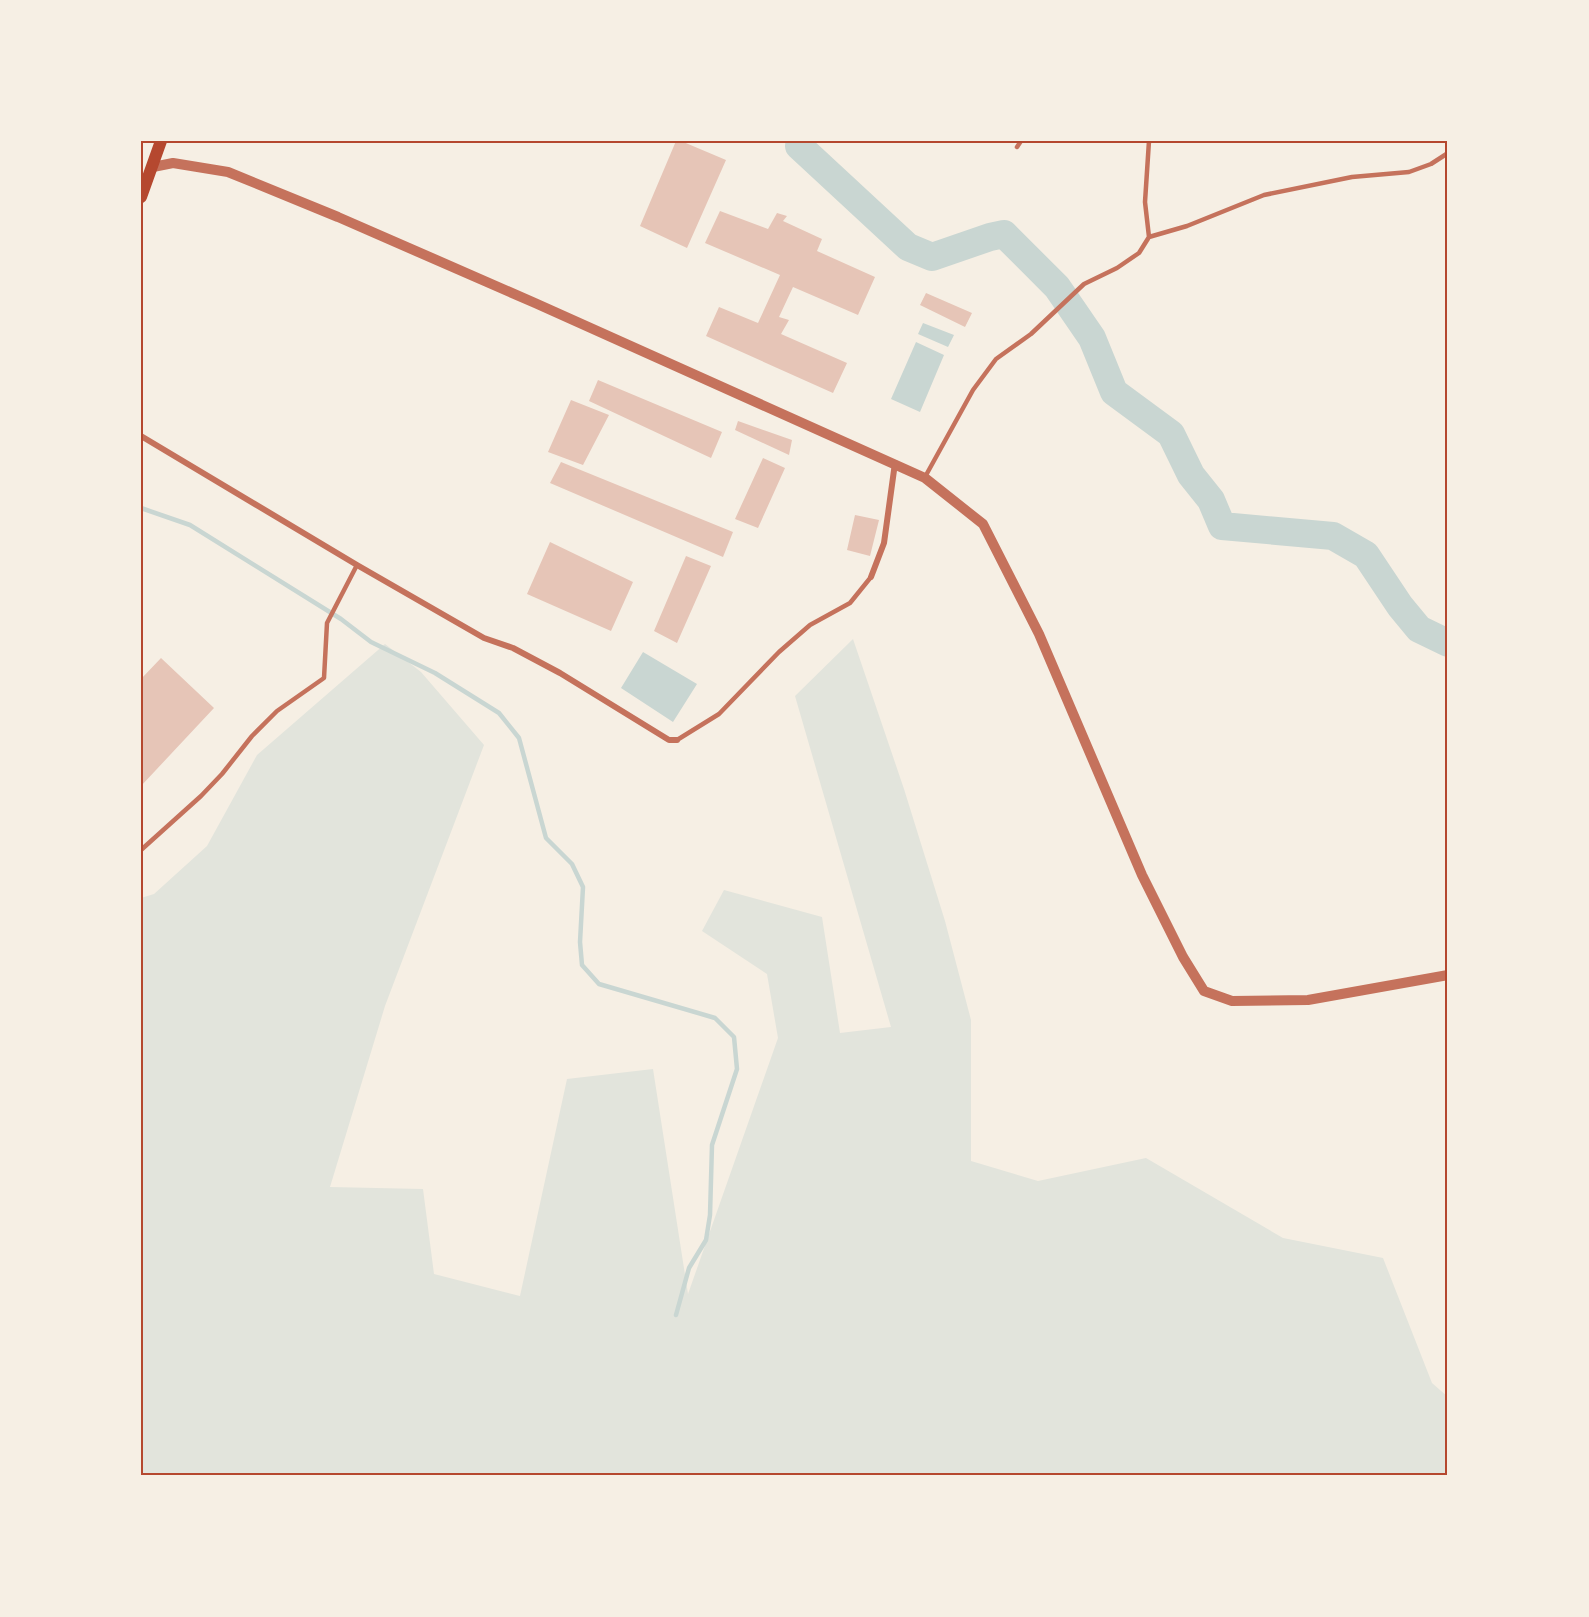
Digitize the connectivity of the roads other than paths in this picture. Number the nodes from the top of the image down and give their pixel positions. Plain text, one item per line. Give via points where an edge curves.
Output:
1 (161, 141) edge
2 (1021, 141) edge
3 (1149, 141) edge
4 (1017, 147) dead end
5 (1448, 153) edge
6 (147, 169) edge
7 (141, 197) edge
8 (1149, 237) junction
9 (141, 436) edge
10 (895, 463) junction
11 (925, 478) junction
12 (357, 565) junction
13 (871, 577) joint
14 (677, 740) joint
15 (141, 850) edge
16 (1448, 975) edge

1 - 6 main road
2 - 4 lane
3 - 8 lane via 1145,202
5 - 8 lane via 1409,172 1342,179 1264,195
6 - 7 main road
6 - 10 street via 173,163 228,172
8 - 11 lane via 1138,253 1084,284 1030,334 996,359 974,390
9 - 12 street
10 - 11 street
10 - 13 street via 884,543
11 - 16 street via 983,524 1039,634 1142,875 1204,991 1232,1001 1308,1000
12 - 14 street via 484,638 513,648 560,673 669,740
12 - 15 lane via 327,623 324,678 277,711 201,796
13 - 14 lane via 850,603 810,625 779,652 719,714

